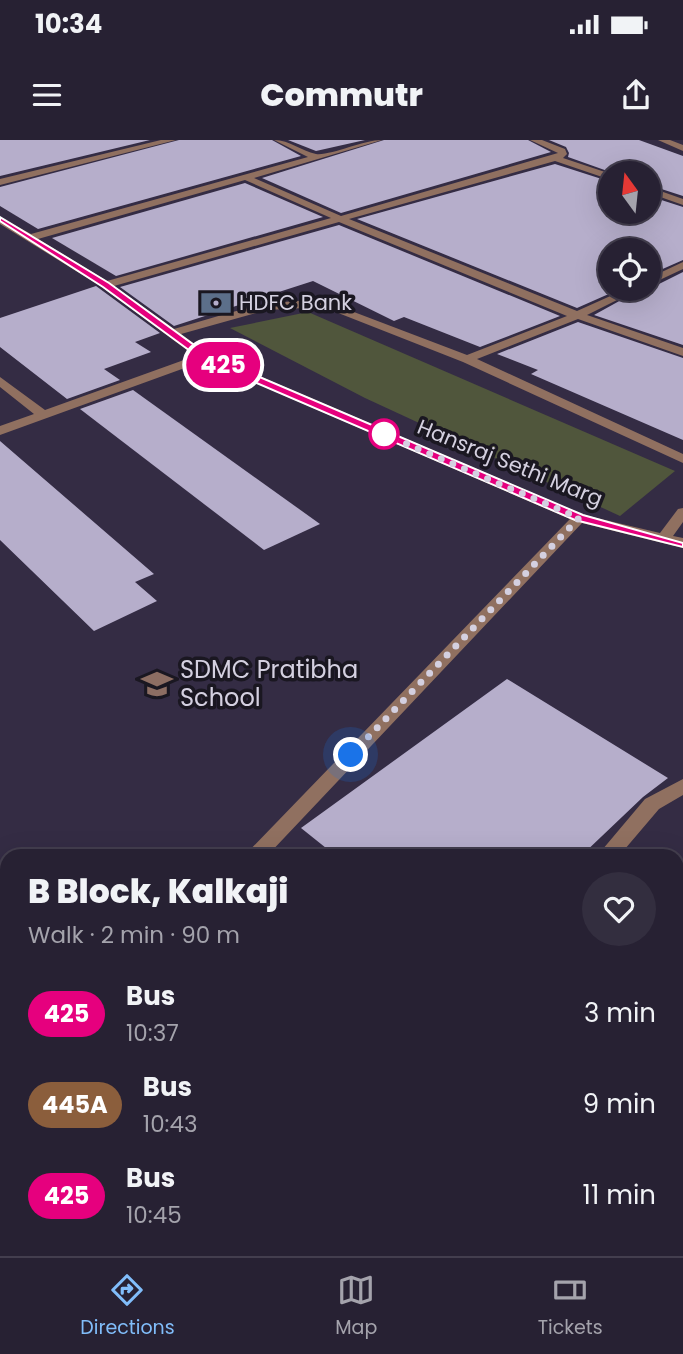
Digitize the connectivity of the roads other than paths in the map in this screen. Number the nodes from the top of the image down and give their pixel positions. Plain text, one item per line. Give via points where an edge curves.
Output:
1 (172, 140) edge
2 (278, 140) edge
3 (378, 140) edge
4 (534, 140) edge
5 (662, 140) edge
6 (683, 148) edge
7 (316, 156) junction
8 (555, 158) junction
9 (598, 173) edge
10 (245, 177) junction
11 (0, 181) edge
12 (662, 195) edge
13 (683, 202) edge
14 (0, 220) edge
15 (341, 220) junction
16 (13, 228) junction
17 (0, 232) edge
18 (29, 238) junction
19 (683, 265) edge
20 (670, 272) junction
21 (661, 276) edge
22 (683, 276) edge
23 (106, 285) junction
24 (608, 301) edge
25 (576, 316) junction
26 (173, 333) junction
27 (683, 352) edge
28 (205, 357) junction
29 (467, 359) junction
30 (0, 381) edge
31 (43, 415) junction
32 (0, 431) edge
33 (683, 459) edge
34 (683, 512) edge
35 (579, 518) junction
36 (664, 538) junction
37 (683, 543) edge
38 (683, 786) edge
39 (263, 849) edge
40 (613, 849) edge

1 - 11 street
2 - 7 street
3 - 7 street
4 - 8 street via 562,151
5 - 6 street
7 - 10 street
8 - 9 street
8 - 15 street
10 - 15 street
10 - 18 street
12 - 13 street
14 - 16 street, Hansraj Sethi Marg
15 - 23 street
15 - 25 street
16 - 17 street
16 - 18 street, Hansraj Sethi Marg
18 - 23 street, Hansraj Sethi Marg
19 - 20 street
20 - 21 street
20 - 22 street
23 - 26 street, Hansraj Sethi Marg
24 - 25 street
25 - 27 street
25 - 29 street
26 - 28 street, Hansraj Sethi Marg
26 - 29 street via 301,301 325,304
28 - 31 street
28 - 35 street, Hansraj Sethi Marg
29 - 33 street
30 - 31 street
31 - 32 street
34 - 36 street
35 - 36 street, Hansraj Sethi Marg
35 - 39 street
36 - 37 street, Hansraj Sethi Marg
38 - 40 street via 652,804

